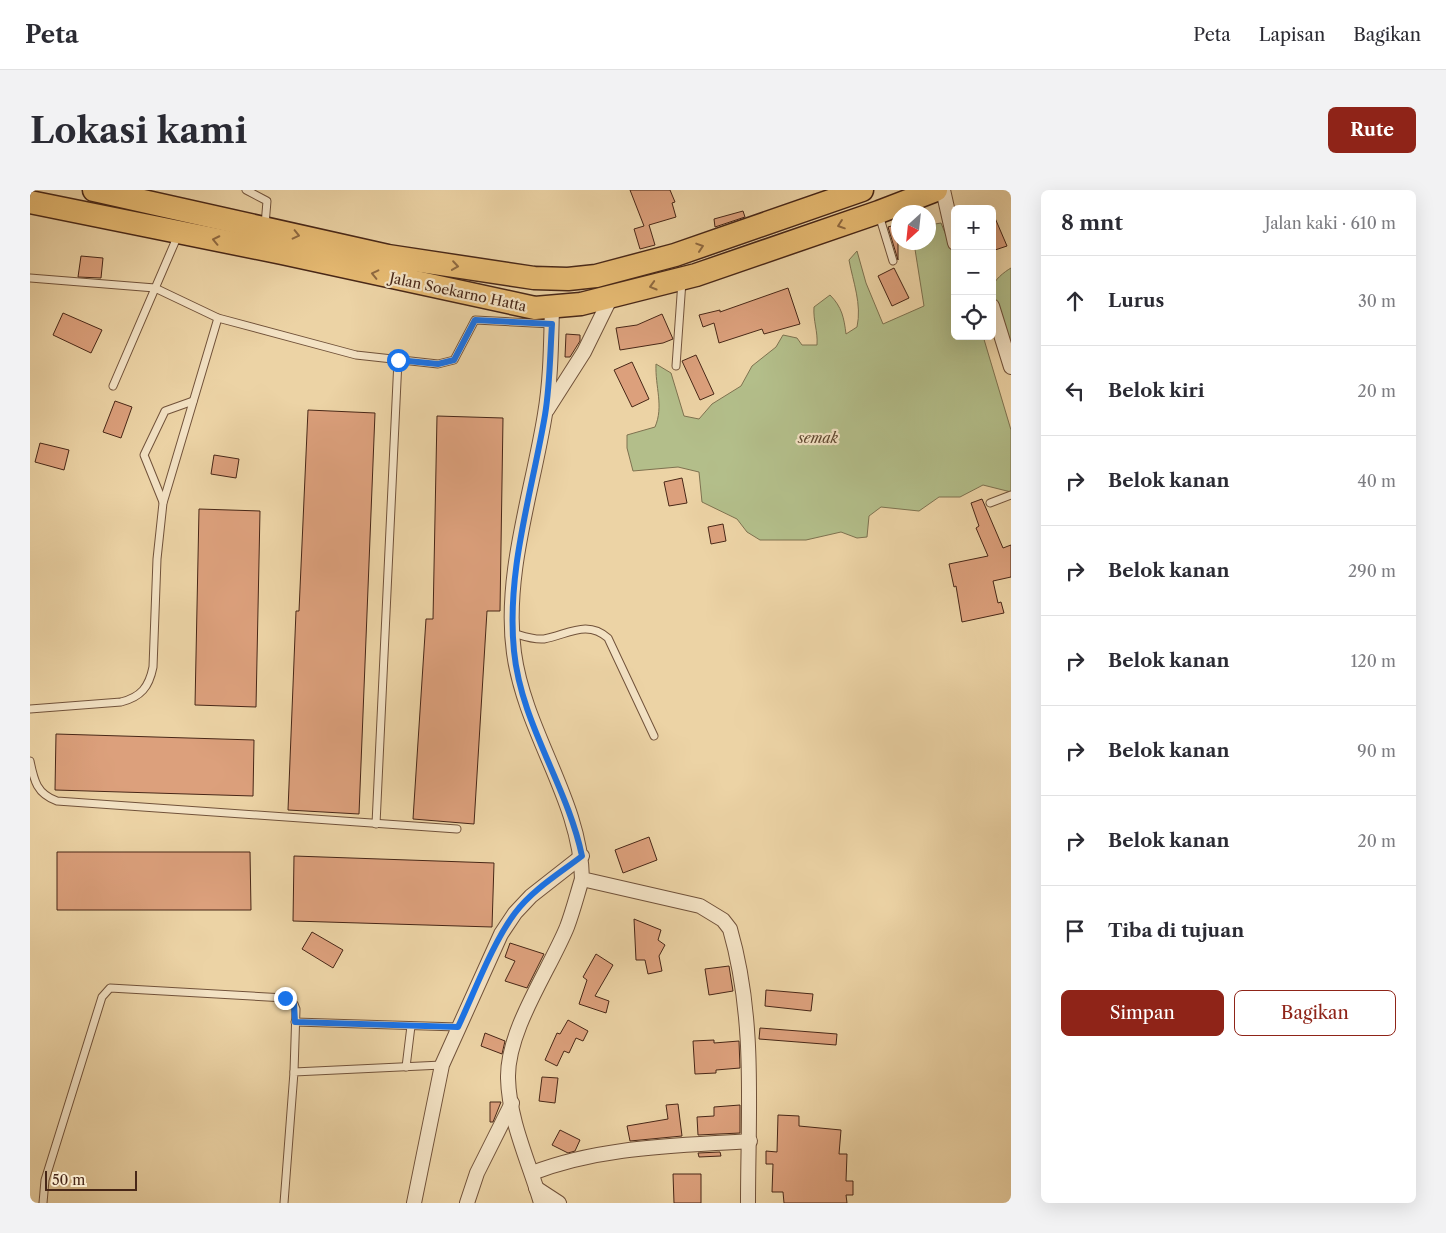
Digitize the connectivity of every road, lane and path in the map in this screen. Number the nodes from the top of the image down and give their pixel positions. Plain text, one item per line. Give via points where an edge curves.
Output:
1 (94, 190) edge
2 (250, 190) edge
3 (862, 190) edge
4 (936, 190) edge
5 (944, 190) edge
6 (834, 195) edge
7 (30, 202) edge
8 (878, 212) junction
9 (951, 224) edge
10 (264, 228) junction
11 (179, 232) junction
12 (893, 261) dead end
13 (30, 278) edge
14 (682, 278) junction
15 (155, 288) junction
16 (611, 297) junction
17 (552, 316) junction
18 (218, 318) junction
19 (996, 319) edge
20 (398, 360) junction
21 (676, 366) dead end
22 (1011, 367) edge
23 (113, 386) dead end
24 (193, 401) junction
25 (545, 413) junction
26 (1011, 495) edge
27 (164, 502) junction
28 (990, 503) dead end
29 (513, 633) junction
30 (30, 709) edge
31 (654, 736) dead end
32 (30, 761) edge
33 (32, 785) edge
34 (376, 824) junction
35 (457, 829) dead end
36 (582, 856) junction
37 (582, 880) junction
38 (295, 1022) junction
39 (411, 1026) junction
40 (458, 1027) junction
41 (442, 1065) junction
42 (406, 1067) junction
43 (294, 1072) junction
44 (512, 1103) junction
45 (750, 1141) junction
46 (532, 1173) junction
47 (536, 1188) junction
48 (43, 1203) edge
49 (284, 1203) edge
50 (414, 1203) edge
51 (467, 1203) edge
52 (541, 1203) edge
53 (559, 1203) edge
54 (748, 1203) edge

1 - 10 highway, Jalan Soekarno Hatta
2 - 10 lane via 268,201
3 - 6 highway, Jalan Soekarno Hatta
4 - 8 highway, Jalan Soekarno Hatta
5 - 9 street
10 -> 6 highway, Jalan Soekarno Hatta via 388,256 534,278 568,280 675,255
7 - 11 highway, Jalan Soekarno Hatta
8 - 12 lane
8 -> 14 highway, Jalan Soekarno Hatta
11 - 15 lane
17 -> 11 highway, Jalan Soekarno Hatta via 515,305
13 - 15 lane
14 -> 16 highway, Jalan Soekarno Hatta
14 - 21 lane
15 - 18 lane
15 - 23 lane
16 - 17 highway, Jalan Soekarno Hatta
16 - 25 street via 584,352
17 - 20 lane via 475,320 454,360 438,364
17 - 25 street
18 - 20 lane via 321,347
18 - 24 lane
19 - 22 street
20 - 34 lane
24 - 27 lane
24 - 27 lane via 165,411 144,452 146,465
25 - 29 street via 517,563
26 - 28 lane
27 - 30 lane via 157,558 150,681 135,698 121,702
29 - 31 lane via 536,639 587,628 602,633 608,638
29 - 36 street via 524,701 572,819
32 - 33 lane
33 - 34 lane via 57,801
34 - 35 lane
36 - 37 street
36 - 40 street via 531,896 515,913
37 - 44 street via 567,926 514,1041 508,1079
37 - 45 street via 700,906 723,920 730,929 746,1006
38 - 39 lane
38 - 43 lane
38 - 48 lane via 294,1004 285,998 110,988 99,1007 45,1180
39 - 40 lane
39 - 42 lane
40 - 41 street
41 - 42 lane
41 - 50 street
42 - 43 lane
43 - 49 lane
44 - 46 street
44 - 51 street via 477,1173
45 - 46 street via 614,1151 565,1160
45 - 54 street
46 - 47 street
47 - 52 street
47 - 53 street

